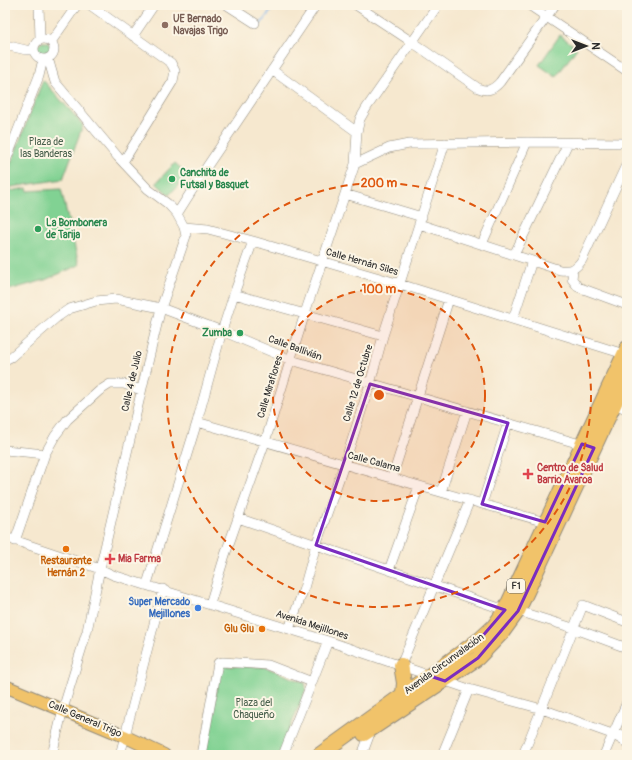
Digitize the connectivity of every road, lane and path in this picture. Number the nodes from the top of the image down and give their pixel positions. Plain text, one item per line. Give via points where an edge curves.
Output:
1 (39, 5) edge
2 (77, 5) edge
3 (90, 5) edge
4 (154, 5) edge
5 (226, 5) edge
6 (316, 5) edge
7 (356, 5) edge
8 (438, 5) edge
9 (529, 5) edge
10 (555, 5) edge
11 (547, 17) junction
12 (255, 23) dead end
13 (133, 36) junction
14 (40, 39) junction
15 (51, 42) junction
16 (412, 42) junction
17 (5, 45) edge
18 (34, 50) junction
19 (45, 59) junction
20 (626, 69) edge
21 (272, 70) junction
22 (357, 132) junction
23 (527, 142) junction
24 (445, 143) junction
25 (568, 143) junction
26 (627, 143) edge
27 (123, 162) junction
28 (5, 163) edge
29 (627, 163) edge
30 (355, 164) junction
31 (345, 194) junction
32 (177, 214) junction
33 (420, 220) junction
34 (184, 227) junction
35 (252, 241) junction
36 (482, 244) junction
37 (514, 255) junction
38 (532, 261) junction
39 (322, 262) junction
40 (573, 270) junction
41 (400, 284) junction
42 (234, 294) junction
43 (449, 300) junction
44 (627, 305) edge
45 (162, 308) junction
46 (305, 313) junction
47 (513, 319) junction
48 (222, 331) junction
49 (383, 336) junction
50 (626, 351) edge
51 (5, 360) edge
52 (290, 360) junction
53 (627, 377) edge
54 (370, 384) junction
55 (141, 390) junction
56 (417, 397) junction
57 (621, 407) edge
58 (467, 411) junction
59 (197, 422) junction
60 (508, 423) junction
61 (265, 442) junction
62 (588, 446) junction
63 (5, 450) edge
64 (45, 454) junction
65 (344, 465) junction
66 (392, 478) junction
67 (420, 486) junction
68 (441, 492) junction
69 (470, 500) junction
70 (482, 504) junction
71 (238, 518) junction
72 (545, 522) junction
73 (5, 537) edge
74 (15, 540) junction
75 (316, 545) junction
76 (100, 569) junction
77 (389, 570) junction
78 (147, 584) junction
79 (434, 585) junction
80 (163, 589) junction
81 (210, 604) junction
82 (512, 610) junction
83 (627, 622) edge
84 (573, 628) junction
85 (288, 629) junction
86 (328, 641) junction
87 (627, 648) edge
88 (401, 665) junction
89 (430, 676) junction
90 (445, 681) junction
91 (312, 682) junction
92 (5, 686) edge
93 (469, 689) junction
94 (403, 694) junction
95 (627, 702) edge
96 (63, 709) junction
97 (542, 709) junction
98 (372, 728) junction
99 (612, 734) junction
100 (627, 735) edge
101 (124, 736) junction
102 (627, 743) edge
103 (52, 755) edge
104 (120, 755) edge
105 (164, 755) edge
106 (201, 755) edge
107 (283, 755) edge
108 (319, 755) edge
109 (335, 755) edge
110 (362, 755) edge
111 (442, 755) edge
112 (523, 755) edge
113 (604, 755) edge

1 - 14 street
2 - 15 street
3 - 13 street
4 - 13 street
5 - 12 street
6 - 21 street
7 - 16 street
8 - 16 street, Calle Miraflores
9 - 11 street
10 - 11 street
11 - 16 street via 500,82 490,90 478,88
11 - 20 street
13 - 27 street via 171,63 175,71 173,81
14 - 15 street
14 - 18 street
15 - 19 street via 54,52
16 - 22 street, Calle Miraflores via 367,107 360,119
17 - 18 street
18 - 19 street via 38,57
19 - 27 street via 55,82
19 - 28 street
21 - 22 street
21 - 32 street
22 - 30 street, Calle Miraflores
23 - 24 street
23 - 25 street
23 - 36 street
24 - 30 street via 409,144 389,148
24 - 33 street, Calle 12 de Octubre
25 - 26 street
25 - 37 street
27 - 32 street via 148,189
29 - 40 street via 582,260
30 - 31 street, Calle Miraflores
31 - 33 street
31 - 39 street, Calle Miraflores
32 - 34 street
33 - 36 street
33 - 41 street, Calle 12 de Octubre
34 - 35 street, Calle Hernán Siles via 208,229
34 - 45 street, Calle 4 de Julio via 186,236
35 - 39 street, Calle Hernán Siles
35 - 42 street
36 - 37 street
37 - 38 street
38 - 40 street via 560,270
38 - 47 street
39 - 41 street, Calle Hernán Siles
39 - 46 street, Calle Miraflores
40 - 44 street via 572,279 578,287
41 - 43 street, Calle Hernán Siles
41 - 49 street, Calle 12 de Octubre
42 - 46 street
42 - 48 street
43 - 47 street, Calle Hernán Siles
43 - 56 street
45 - 48 street, Calle Ballivián
45 - 51 street, Calle Ballivián via 116,299 84,304 69,309 56,318
45 - 55 street, Calle 4 de Julio
46 - 49 street
46 - 52 street, Calle Miraflores
47 - 50 street, Calle Hernán Siles
48 - 52 street, Calle Ballivián
48 - 59 street
49 - 54 street, Calle 12 de Octubre
50 - 62 highway, Avenida Circunvalación / F1
52 - 54 street, Calle Ballivián
52 - 61 street, Calle Miraflores
53 - 57 highway, Avenida Circunvalación / F1
54 - 56 street, Calle Ballivián
54 - 65 street, Calle 12 de Octubre
55 - 64 street via 124,384 110,384 99,391 67,420
55 - 76 street, Calle 4 de Julio
56 - 58 street, Calle Ballivián
56 - 66 street
57 - 62 highway, Avenida Circunvalación / F1
58 - 60 street, Calle Ballivián
58 - 68 street
59 - 61 street, Calle Calama
59 - 78 street
60 - 62 street, Calle Ballivián
60 - 70 street
61 - 65 street, Calle Calama
61 - 71 street, Calle Miraflores
62 - 72 highway, Avenida Circunvalación / F1
62 - 82 highway, Avenida Circunvalación / F1
63 - 64 street
64 - 74 street
65 - 66 street, Calle Calama
65 - 75 street, Calle 12 de Octubre
66 - 67 street, Calle Calama
67 - 68 street, Calle Calama
67 - 77 street
68 - 69 street, Calle Calama
69 - 70 street, Calle Calama
69 - 79 street
70 - 72 street, Calle Calama
71 - 75 street
71 - 81 street, Calle Miraflores
72 - 82 highway, Avenida Circunvalación / F1
73 - 74 street, Avenida Mejillones
74 - 76 street, Avenida Mejillones
75 - 77 street
75 - 85 street, Calle 12 de Octubre via 304,588
76 - 78 street, Avenida Mejillones
76 - 96 street, Calle 4 de Julio via 87,631
77 - 79 street
78 - 80 street, Avenida Mejillones
79 - 82 street
79 - 88 street
80 - 81 street, Avenida Mejillones
80 - 101 street
81 - 85 street, Avenida Mejillones
82 - 84 street
82 - 89 highway, Avenida Circunvalación / F1 via 480,639
82 - 90 highway, Avenida Circunvalación / F1 via 502,633 478,658
83 - 84 street via 583,605
84 - 87 street
84 - 97 street
85 - 86 street, Avenida Mejillones
86 - 88 street, Avenida Mejillones
86 - 91 street
88 - 89 street, Avenida Mejillones
88 - 94 highway
89 - 90 street, Avenida Mejillones
89 - 94 highway, Avenida Circunvalación / F1
90 - 93 street, Avenida Mejillones
90 - 98 highway, Avenida Circunvalación / F1
91 - 106 street via 268,665 218,663
91 - 107 street
92 - 96 main road, Calle General Trigo
93 - 97 street, Avenida Mejillones
93 - 111 street
94 - 108 highway, Avenida Circunvalación / F1
95 - 99 street
96 - 101 main road, Calle General Trigo
96 - 103 street, Calle 4 de Julio
97 - 99 street, Avenida Mejillones
97 - 112 street
98 - 109 highway, Avenida Circunvalación / F1
98 - 110 street
99 - 100 street, Avenida Mejillones
99 - 102 street, Avenida Mejillones
99 - 113 street
101 - 104 street
101 - 105 main road, Calle General Trigo

